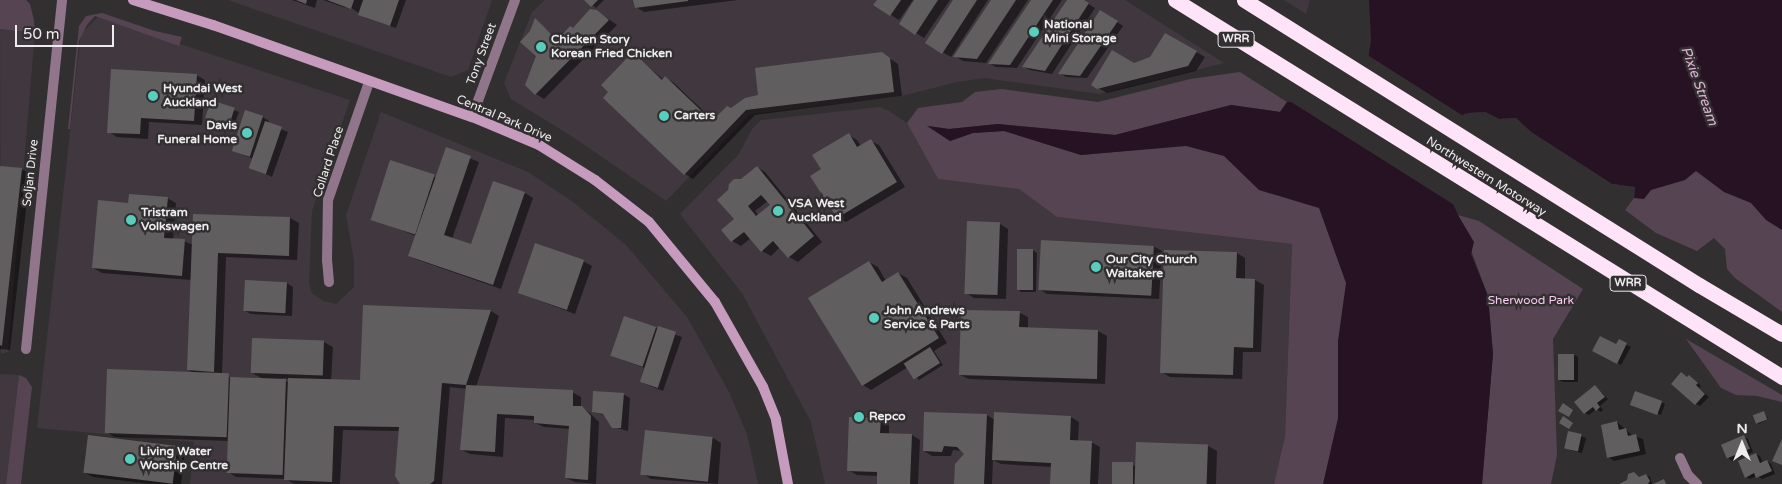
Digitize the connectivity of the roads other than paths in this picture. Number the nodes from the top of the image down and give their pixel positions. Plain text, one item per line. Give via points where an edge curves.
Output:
1 (62, 0) edge
2 (133, 0) edge
3 (515, 0) edge
4 (1175, 0) edge
5 (1244, 0) edge
6 (370, 82) junction
7 (472, 117) junction
8 (329, 282) dead end
9 (1782, 334) edge
10 (26, 349) dead end
11 (1782, 378) edge
12 (1680, 458) dead end
13 (788, 484) edge
14 (1697, 484) edge

1 - 10 street, Soljan Drive
2 - 6 main road, Central Park Drive via 213,25
3 - 7 street, Tony Street
4 - 11 highway, Northwestern Motorway / WRR
5 - 9 highway, Northwestern Motorway / WRR
6 - 7 main road, Central Park Drive
6 - 8 street, Collard Place via 328,200
7 - 13 main road, Central Park Drive via 540,145 565,160 656,229 715,302 748,359 776,420
12 - 14 street via 1688,475

